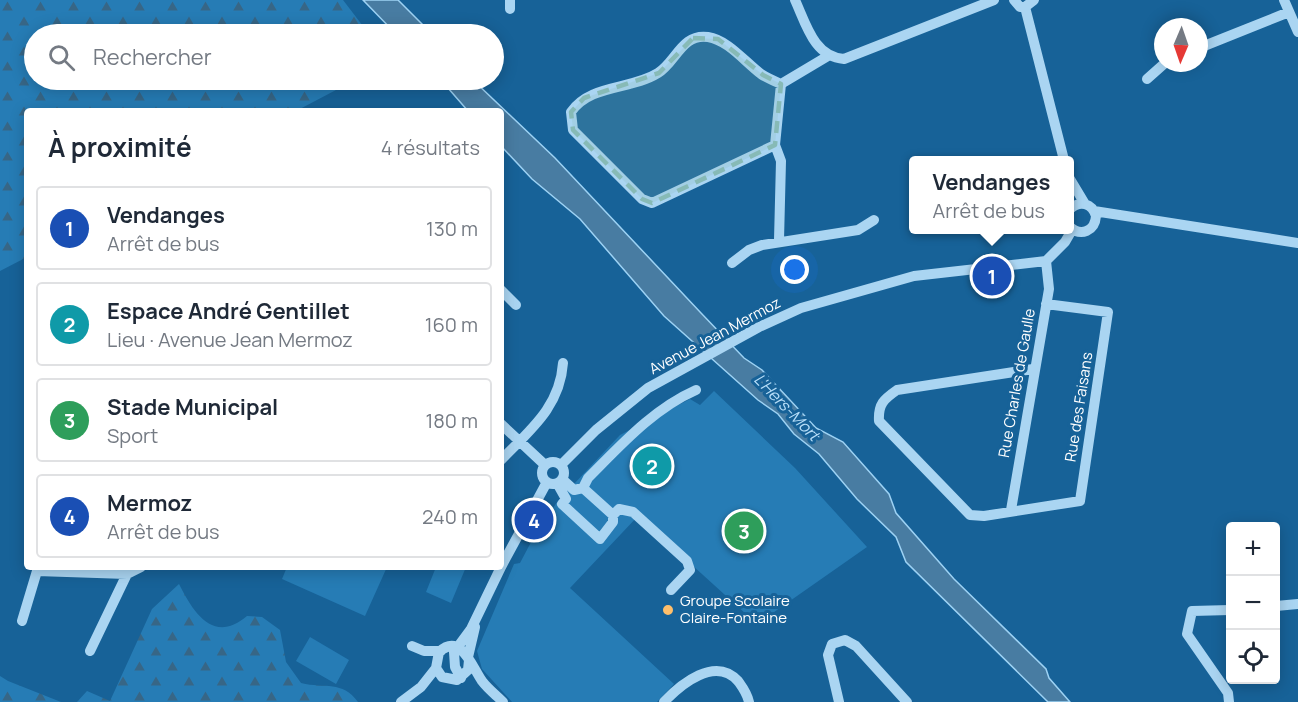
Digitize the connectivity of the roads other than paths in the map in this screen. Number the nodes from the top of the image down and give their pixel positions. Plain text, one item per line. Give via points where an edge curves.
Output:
1 (795, 0) edge
2 (994, 0) edge
3 (1014, 0) edge
4 (1030, 4) edge
5 (1290, 8) edge
6 (1298, 32) edge
7 (1208, 44) edge
8 (828, 56) junction
9 (1155, 72) edge
10 (1147, 79) dead end
11 (781, 84) junction
12 (776, 146) junction
13 (1063, 156) edge
14 (1074, 185) edge
15 (1074, 207) edge
16 (1090, 208) junction
17 (873, 220) dead end
18 (1074, 229) edge
19 (1068, 234) edge
20 (779, 240) junction
21 (1298, 243) edge
22 (1046, 261) junction
23 (732, 263) dead end
24 (504, 293) edge
25 (1046, 304) junction
26 (516, 305) dead end
27 (563, 363) dead end
28 (1033, 369) junction
29 (696, 390) dead end
30 (504, 427) edge
31 (519, 442) junction
32 (504, 457) edge
33 (545, 465) junction
34 (561, 465) junction
35 (555, 482) junction
36 (579, 489) junction
37 (566, 499) junction
38 (1011, 510) junction
39 (613, 515) junction
40 (504, 562) edge
41 (135, 570) edge
42 (500, 570) edge
43 (127, 574) junction
44 (671, 590) dead end
45 (1298, 604) edge
46 (1280, 606) edge
47 (1226, 610) edge
48 (477, 618) junction
49 (21, 621) dead end
50 (412, 646) dead end
51 (457, 647) junction
52 (90, 651) dead end
53 (424, 651) junction
54 (441, 651) junction
55 (469, 659) junction
56 (436, 666) junction
57 (461, 678) junction
58 (447, 680) junction
59 (484, 684) junction
60 (421, 687) junction
61 (401, 702) edge
62 (503, 702) edge
63 (664, 702) edge
64 (749, 702) edge
65 (839, 702) edge
66 (907, 702) edge
67 (1229, 702) edge

1 - 8 street via 814,41
2 - 8 street via 844,59
3 - 4 street via 1016,4
4 - 13 street
5 - 6 street
5 - 7 street
8 - 11 street
9 - 10 street
11 - 12 street
11 - 12 street via 763,75 718,39 705,36 684,44 659,73 584,98 571,112 573,130 642,199 652,203
12 - 20 street via 781,161
14 - 16 street
15 - 16 street via 1080,203
16 - 18 street via 1096,221 1091,229 1082,233
16 - 21 street
17 - 20 street via 858,230
19 - 22 street
20 - 23 street via 749,250
22 - 25 street, Rue Charles de Gaulle
22 - 34 street, Avenue Jean Mermoz via 914,276 801,308 683,367 618,411
24 - 26 street
25 - 28 street, Rue Charles de Gaulle
25 - 38 street, Rue des Faisans via 1108,312 1080,501
27 - 31 street via 561,383 547,412
28 - 38 street, Rue Charles de Gaulle
28 - 38 street via 897,390 878,408 879,421 970,515
29 - 36 street via 641,425
30 - 31 street
31 - 32 street
31 - 33 street
33 - 34 street
33 - 35 street via 542,472
34 - 35 street via 564,472
35 - 36 street
35 - 37 street
35 - 40 street
36 - 37 street
36 - 39 street
37 - 39 street via 562,504 600,539
39 - 44 street via 619,509 633,512 687,561 690,570
41 - 43 street
42 - 48 street
43 - 49 street via 37,571
43 - 52 street
45 - 46 street
47 - 67 street via 1191,611 1187,634 1228,693
48 - 51 street
48 - 55 street
50 - 53 street
51 - 54 street
51 - 55 street
51 - 57 street via 453,658
53 - 54 street
53 - 56 street
54 - 56 street
55 - 57 street via 468,670
55 - 59 street
56 - 58 street
56 - 60 street
57 - 58 street
57 - 59 street
58 - 60 street
59 - 62 street
60 - 61 street
63 - 64 street via 696,676 712,671 735,678
65 - 66 street via 828,655 832,644 845,640 856,646

